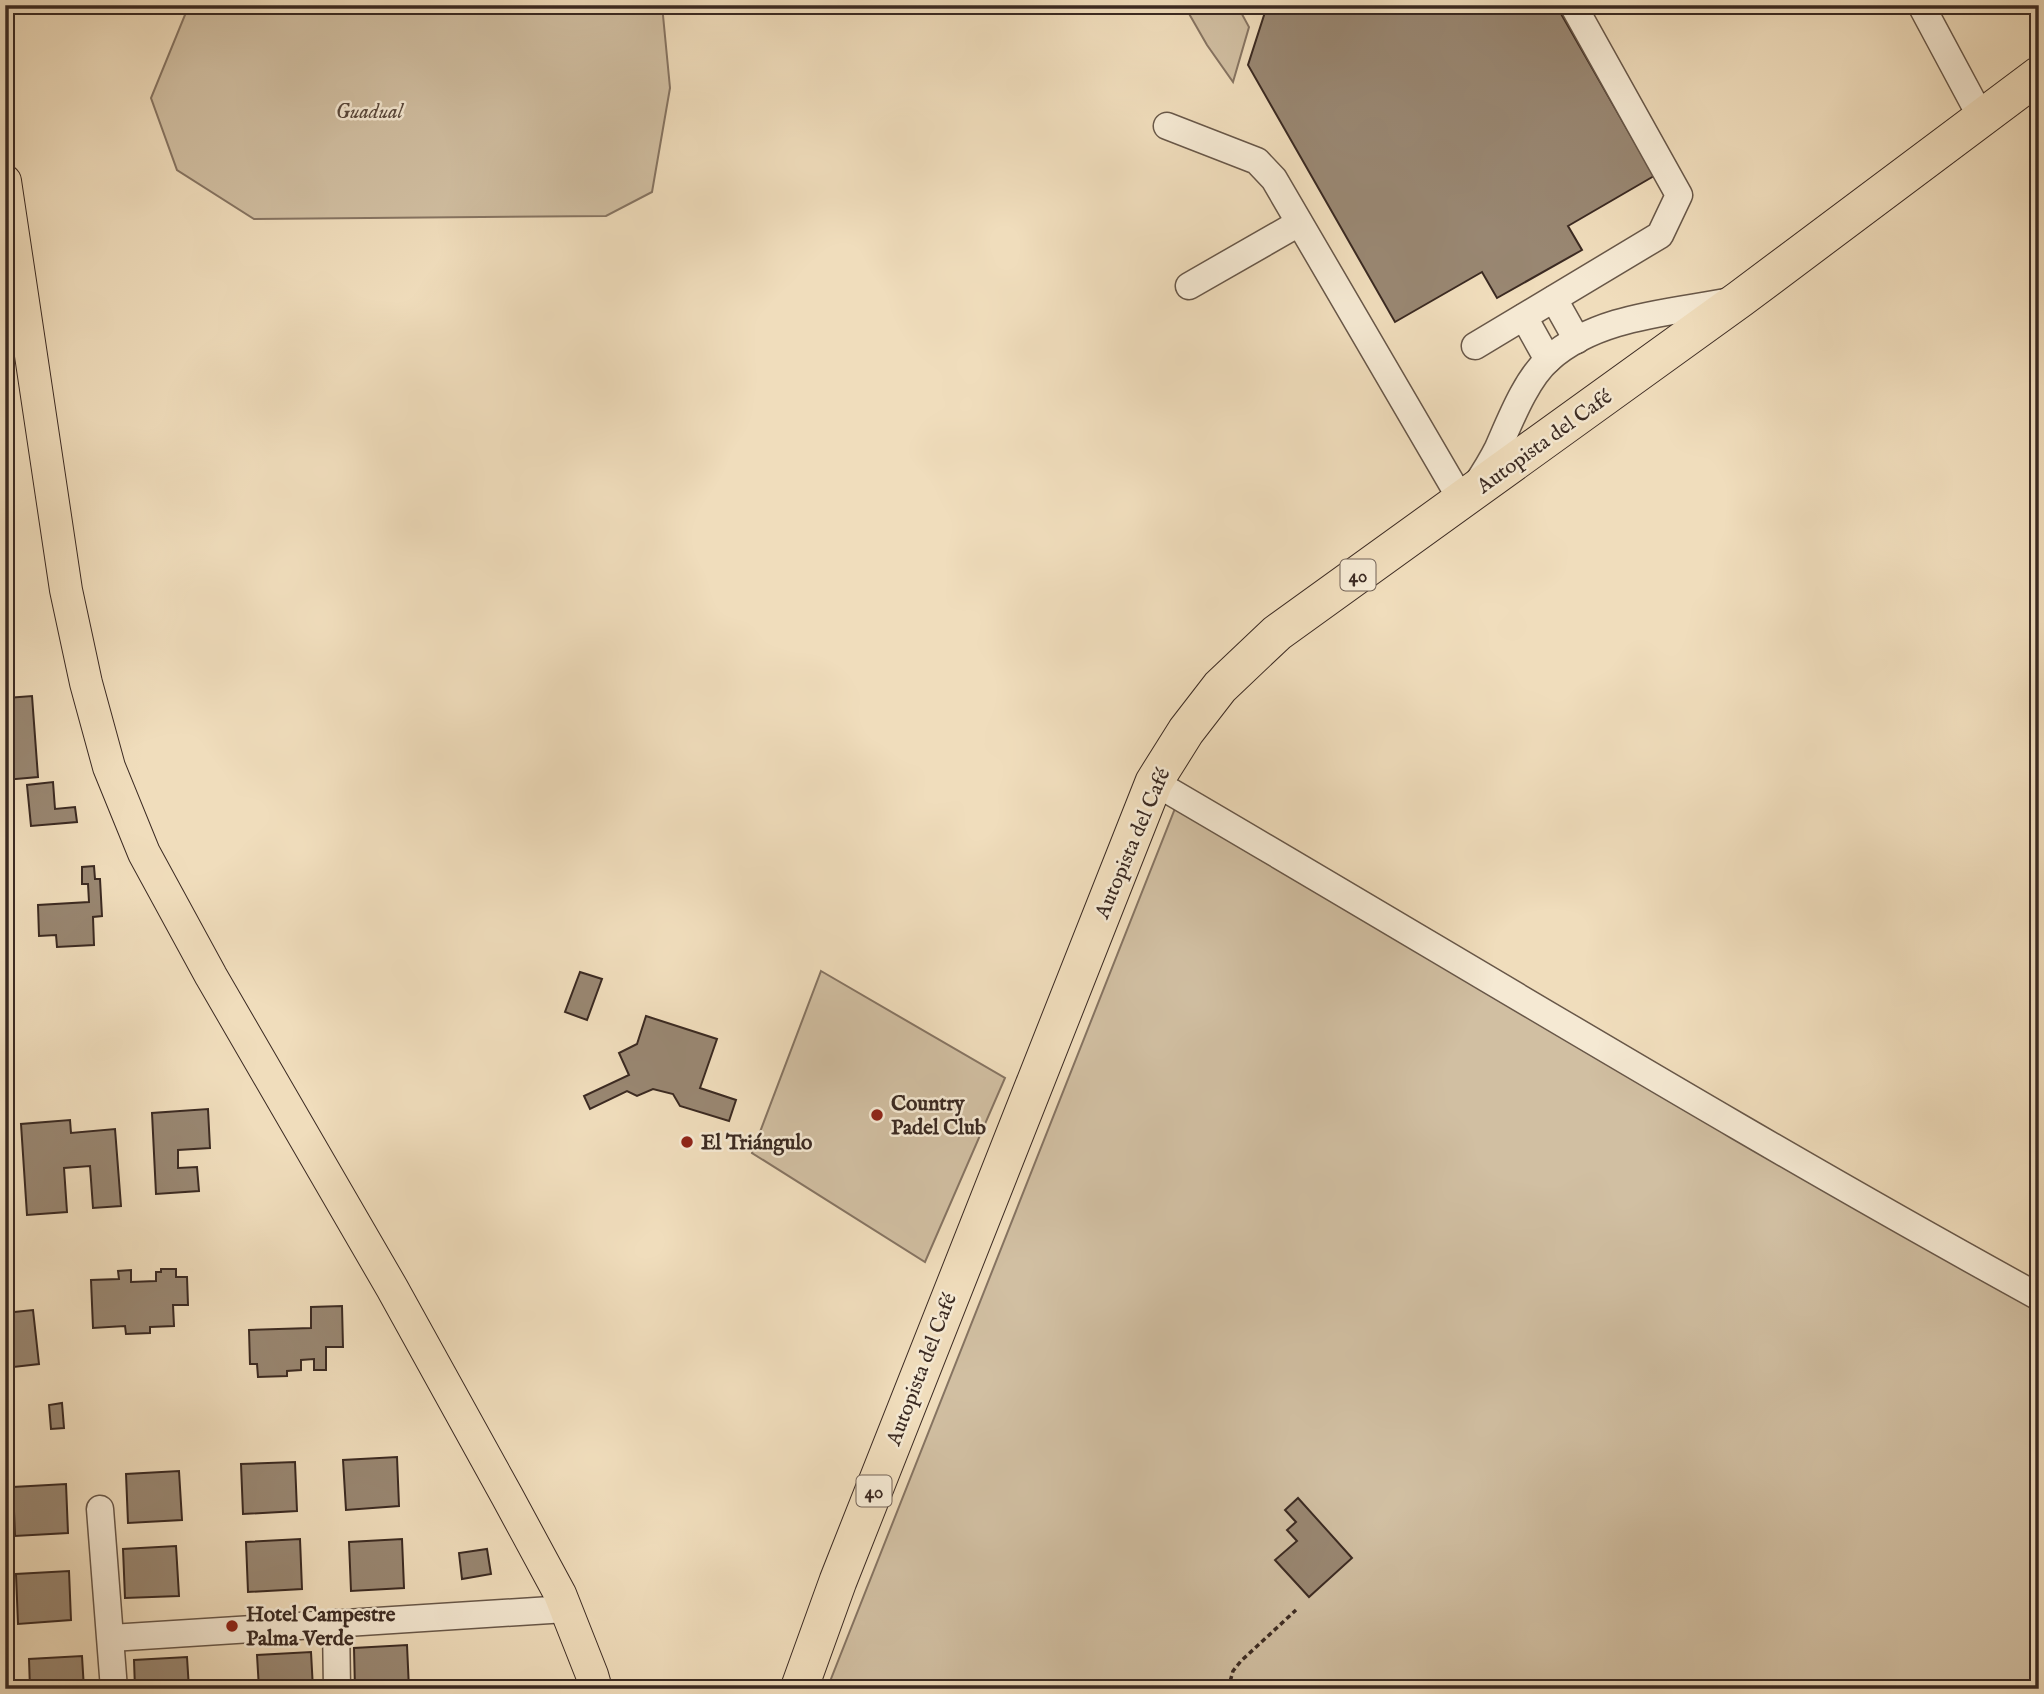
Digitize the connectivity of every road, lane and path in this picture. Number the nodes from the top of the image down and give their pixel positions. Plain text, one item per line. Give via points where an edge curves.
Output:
1 (1573, 5) edge
2 (1920, 5) edge
3 (2039, 75) edge
4 (1981, 117) junction
5 (1167, 126) dead end
6 (5, 181) edge
7 (1299, 223) junction
8 (1189, 286) dead end
9 (1554, 299) junction
10 (1740, 299) junction
11 (1524, 317) junction
12 (1577, 340) junction
13 (1475, 346) dead end
14 (1548, 360) junction
15 (1466, 498) junction
16 (1154, 782) junction
17 (2039, 1297) edge
18 (100, 1509) dead end
19 (566, 1609) junction
20 (1296, 1611) dead end
21 (336, 1623) junction
22 (111, 1638) junction
23 (114, 1689) edge
24 (337, 1689) edge
25 (596, 1689) edge
26 (799, 1689) edge
27 (1228, 1689) edge

1 - 9 street via 1679,195 1660,235
2 - 4 street
3 - 4 highway, Autopista del Café / 40
4 - 10 highway, Autopista del Café / 40
5 - 7 street via 1256,161 1274,178
6 - 19 main road via 66,590 109,767 150,866 398,1299
7 - 8 street
7 - 15 street
9 - 11 street
9 - 12 street
10 - 12 street via 1627,320
10 - 15 highway, Autopista del Café / 40
11 - 13 street
11 - 14 street
12 - 14 street
14 - 15 street
15 - 16 highway, Autopista del Café / 40 via 1277,633 1220,687
16 - 17 street via 1731,1124
16 - 26 highway, Autopista del Café / 40
18 - 22 street
19 - 21 street
19 - 25 main road
20 - 27 path via 1241,1661
21 - 22 street
21 - 24 street
22 - 23 street

